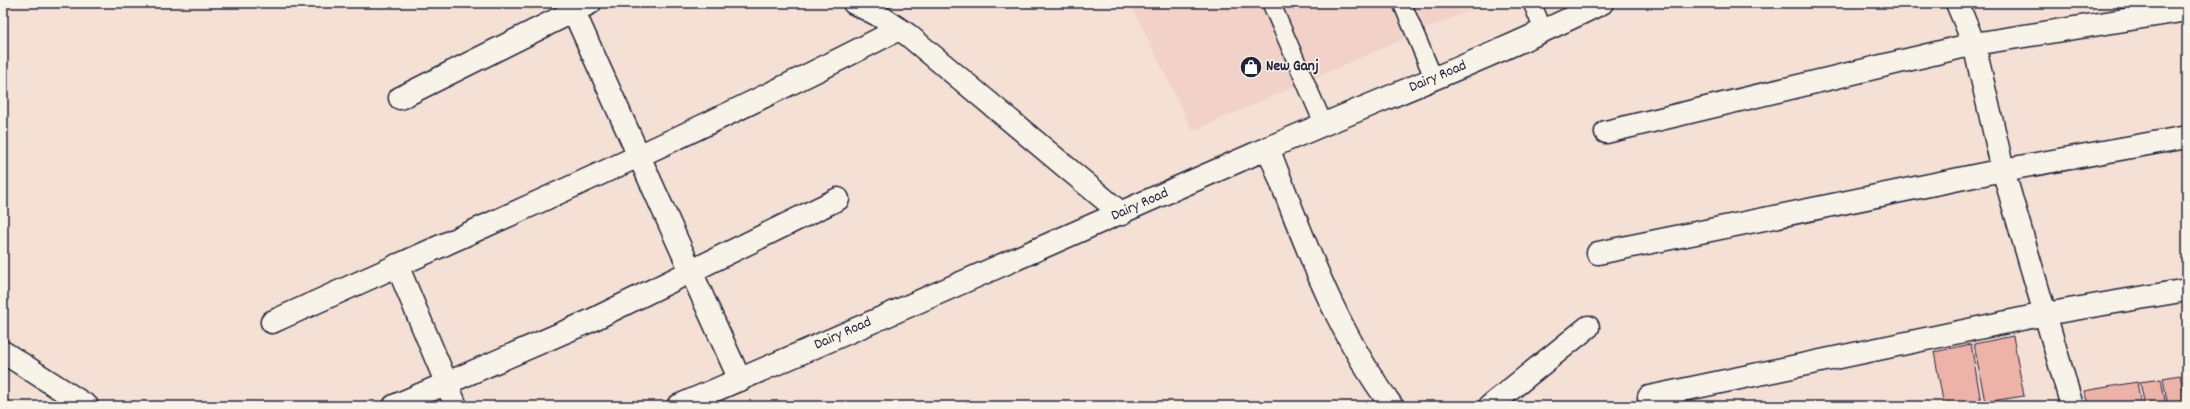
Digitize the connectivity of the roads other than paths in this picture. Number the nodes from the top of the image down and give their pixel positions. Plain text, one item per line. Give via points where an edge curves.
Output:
1 (854, 3) edge
2 (1271, 3) edge
3 (1402, 3) edge
4 (1532, 3) edge
5 (1602, 3) edge
6 (1957, 3) edge
7 (582, 7) edge
8 (2187, 10) edge
9 (899, 29) junction
10 (1544, 32) junction
11 (1974, 44) junction
12 (1434, 79) junction
13 (400, 98) dead end
14 (1324, 125) junction
15 (1606, 132) dead end
16 (2187, 137) edge
17 (1268, 148) junction
18 (639, 156) junction
19 (2003, 170) junction
20 (838, 199) dead end
21 (1122, 214) junction
22 (1598, 253) dead end
23 (397, 265) junction
24 (693, 272) junction
25 (2187, 290) edge
26 (2045, 314) junction
27 (272, 322) dead end
28 (1588, 327) dead end
29 (3, 352) edge
30 (740, 380) junction
31 (446, 384) junction
32 (1649, 397) dead end
33 (87, 406) edge
34 (394, 406) edge
35 (456, 406) edge
36 (678, 406) edge
37 (1392, 406) edge
38 (1490, 406) edge
39 (2072, 406) edge

1 - 9 street
2 - 14 lane
3 - 12 lane
4 - 10 lane
5 - 10 street, Dairy Road
6 - 11 street
7 - 13 street
7 - 18 street
8 - 11 street
9 - 18 street via 805,78
9 - 21 street
10 - 12 street, Dairy Road
11 - 15 street
11 - 19 street
12 - 14 street, Dairy Road
14 - 17 street, Dairy Road
16 - 19 street
17 - 21 street, Dairy Road
17 - 37 street via 1318,276 1340,323
18 - 23 street
18 - 24 street
19 - 22 street
19 - 26 street
20 - 24 street
21 - 30 street, Dairy Road
23 - 27 street
23 - 31 street
24 - 30 street
24 - 31 street via 590,321
25 - 26 street
26 - 32 street
26 - 39 street
28 - 38 street
29 - 33 street
30 - 36 street, Dairy Road
31 - 34 street
31 - 35 street

